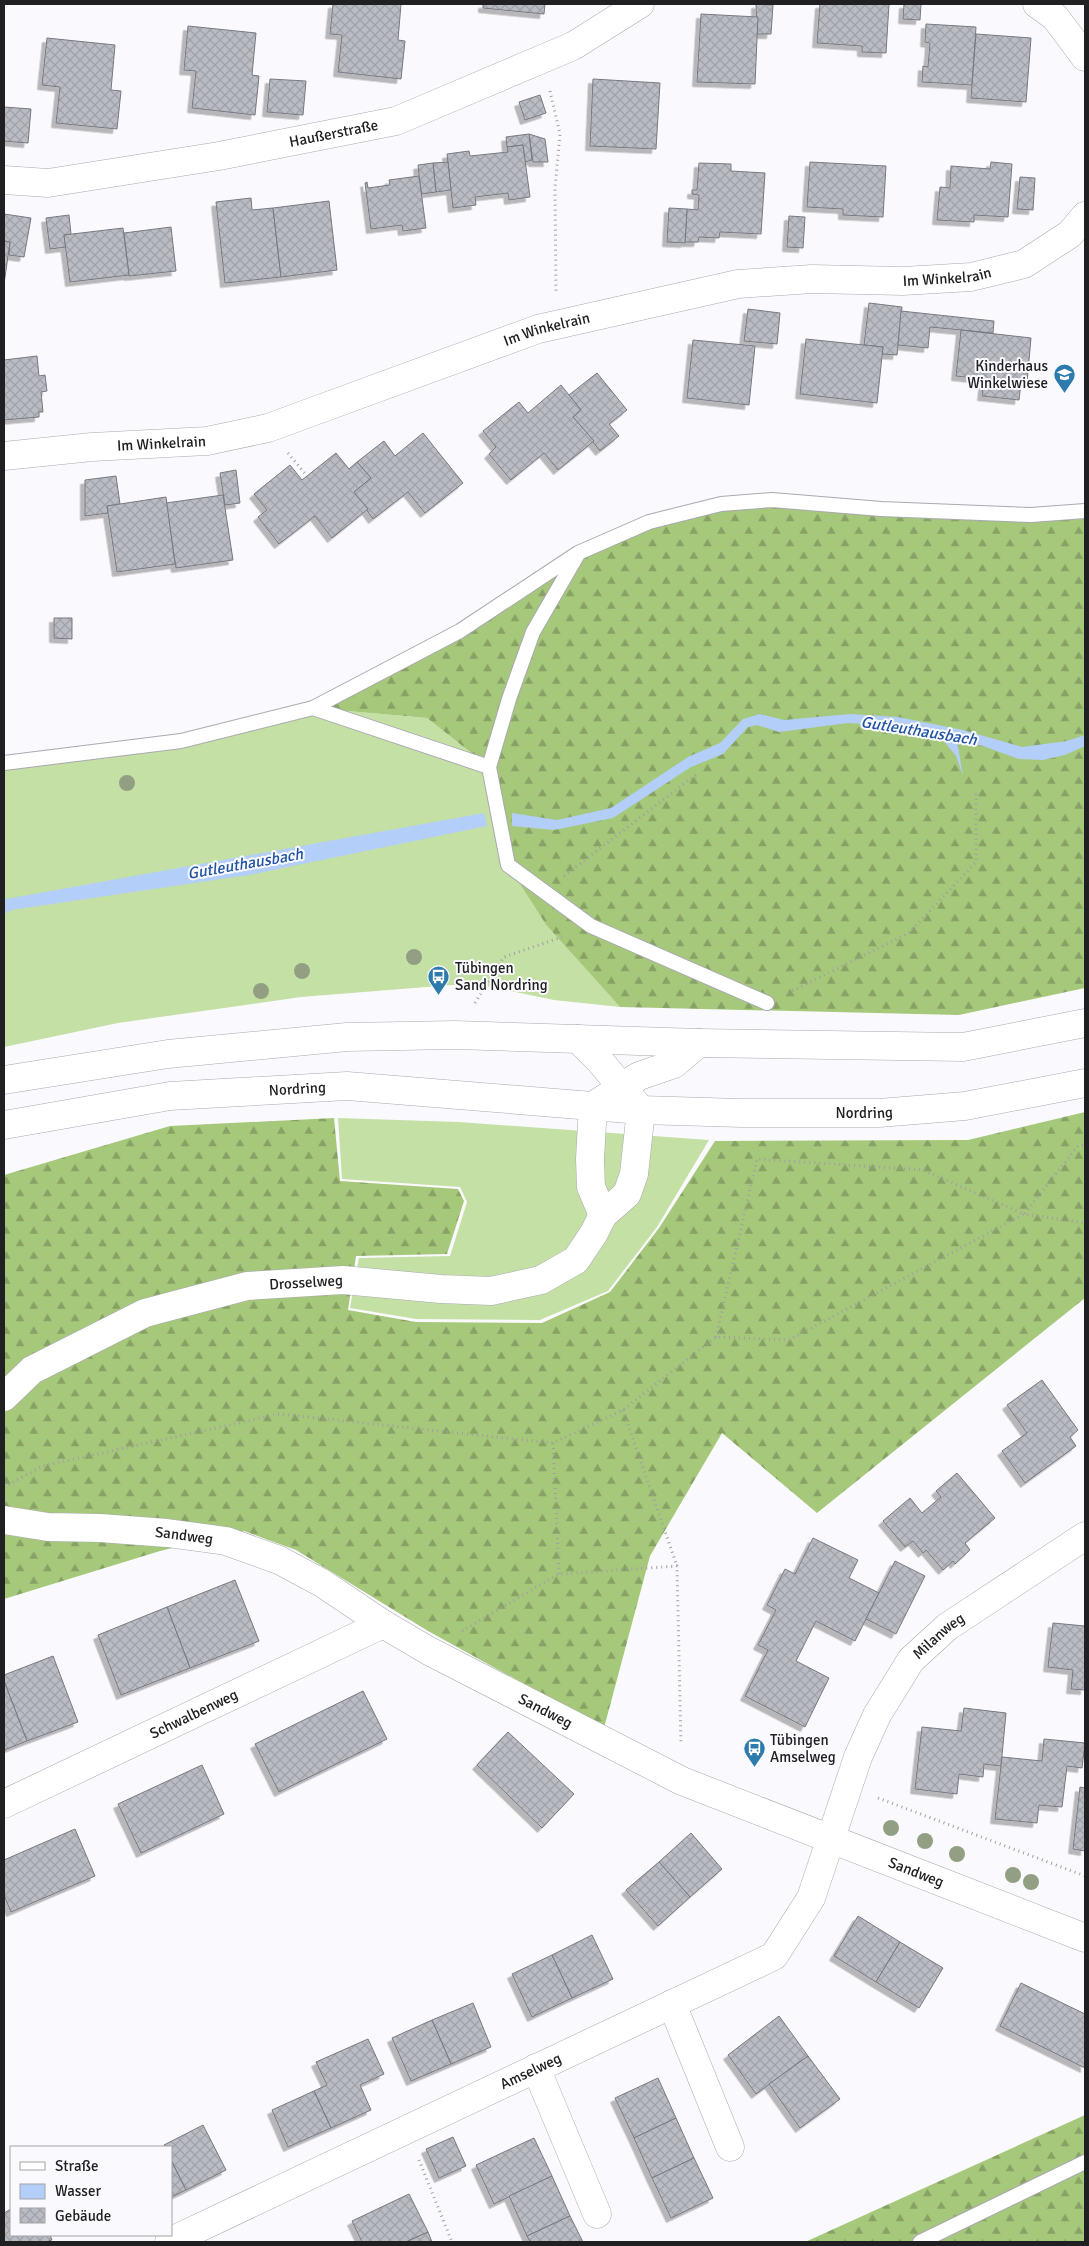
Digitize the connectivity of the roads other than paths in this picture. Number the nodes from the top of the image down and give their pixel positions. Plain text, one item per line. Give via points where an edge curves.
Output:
1 (640, 4) edge
2 (1037, 4) edge
3 (1085, 57) edge
4 (4, 180) edge
5 (1085, 216) edge
6 (4, 456) edge
7 (1085, 511) edge
8 (578, 553) junction
9 (313, 708) junction
10 (4, 763) edge
11 (489, 767) junction
12 (767, 1003) road end
13 (1085, 1023) edge
14 (578, 1039) junction
15 (699, 1044) junction
16 (4, 1080) edge
17 (1085, 1083) edge
18 (622, 1086) junction
19 (593, 1106) junction
20 (641, 1110) junction
21 (4, 1125) edge
22 (603, 1215) junction
23 (4, 1397) edge
24 (4, 1520) edge
25 (1085, 1536) edge
26 (383, 1624) junction
27 (4, 1804) edge
28 (831, 1838) junction
29 (1085, 1938) edge
30 (672, 2004) junction
31 (536, 2068) junction
32 (730, 2147) dead end
33 (1085, 2162) edge
34 (598, 2214) dead end
35 (169, 2242) edge
36 (920, 2242) edge

1 - 4 street, Haußerstraße via 573,46 396,121 219,156 48,183
2 - 3 street via 1055,17
5 - 6 street, Im Winkelrain via 1070,234 1024,264 971,278 903,281 812,279 738,284 538,329 273,426 208,441 92,447
7 - 8 lane via 1031,515 881,509 772,500 721,504 649,522
8 - 9 lane via 460,631
8 - 11 lane via 534,632 509,699
9 - 10 lane via 181,741
9 - 11 lane
11 - 12 lane via 508,865 591,926
13 - 15 street via 963,1048
14 - 15 street
14 - 16 street via 338,1038 168,1054
14 - 18 street
15 - 18 street via 674,1064
17 - 20 street, Nordring via 965,1106 879,1113 741,1114
18 - 19 street
18 - 20 street
19 - 20 street, Nordring
19 - 21 street, Nordring via 347,1086 170,1096
19 - 22 street via 592,1187
20 - 22 street, Drosselweg via 634,1174 626,1194
22 - 23 street, Drosselweg via 576,1260 541,1280 491,1291 343,1280 247,1286 145,1313 32,1370
24 - 26 street, Sandweg via 48,1527 167,1533 226,1541 279,1560 322,1582
25 - 28 street, Milanweg via 947,1628 911,1660 877,1715 858,1757
26 - 27 street, Schwalbenweg
26 - 28 street, Sandweg via 429,1651 682,1781
28 - 29 street, Sandweg
28 - 30 street, Amselweg via 811,1898 774,1956
30 - 31 street, Amselweg
30 - 32 street
31 - 34 street
31 - 35 street, Amselweg
33 - 36 lane

